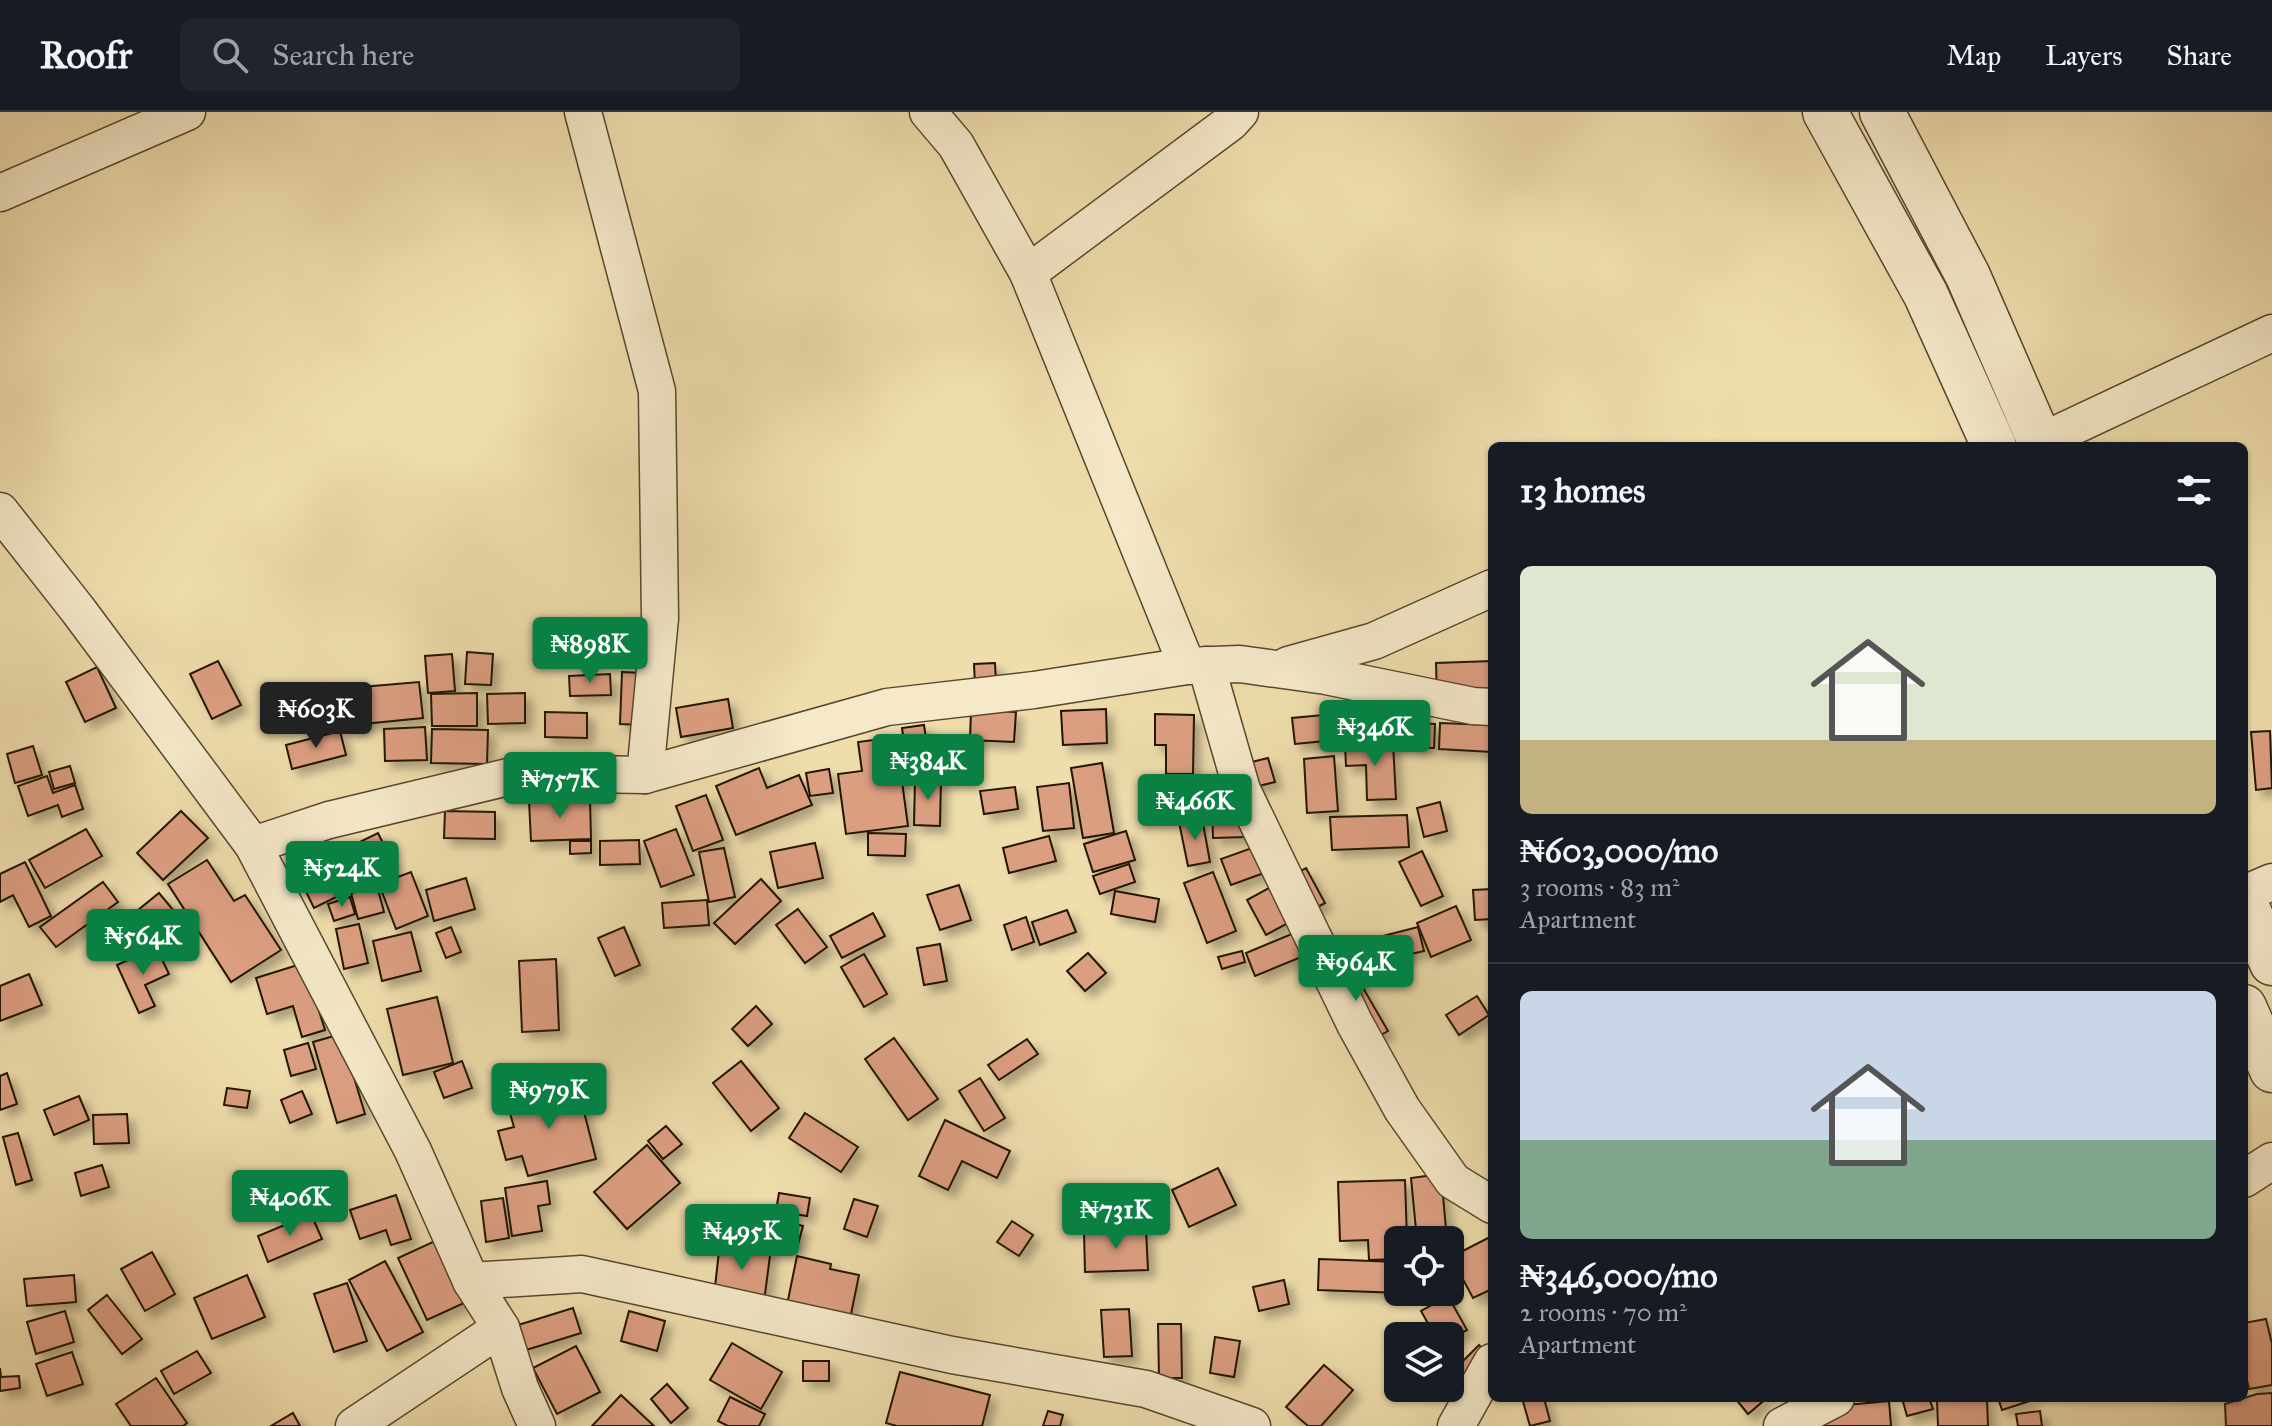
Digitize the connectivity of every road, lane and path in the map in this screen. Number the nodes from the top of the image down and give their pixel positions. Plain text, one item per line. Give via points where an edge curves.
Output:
1 (187, 112) edge
2 (583, 112) edge
3 (928, 112) edge
4 (1825, 112) edge
5 (1882, 112) edge
6 (1233, 115) edge
7 (0, 193) edge
8 (1028, 273) junction
9 (2272, 333) edge
10 (1992, 442) edge
11 (2040, 442) edge
12 (2045, 442) edge
13 (0, 511) edge
14 (1488, 590) edge
15 (1196, 665) junction
16 (1275, 669) junction
17 (1488, 706) edge
18 (645, 775) junction
19 (253, 845) junction
20 (2272, 882) edge
21 (2248, 892) edge
22 (2248, 910) edge
23 (2272, 963) edge
24 (2248, 1016) edge
25 (2272, 1070) edge
26 (2272, 1161) edge
27 (2248, 1176) edge
28 (1488, 1203) edge
29 (471, 1281) junction
30 (501, 1328) junction
31 (1488, 1369) edge
32 (1828, 1402) edge
33 (354, 1426) edge
34 (537, 1426) edge
35 (1252, 1426) edge
36 (1456, 1426) edge
37 (1782, 1426) edge

1 - 7 street
2 - 18 street via 657,391 660,618
3 - 8 street via 956,145
4 - 10 street via 1926,295
5 - 11 street via 1968,276
6 - 8 street
8 - 15 street via 1112,486
9 - 12 street
13 - 19 street
14 - 16 street via 1374,641
15 - 16 street
15 - 18 street via 887,707
15 - 28 street via 1242,790 1355,1024 1402,1109 1453,1181
16 - 17 street
18 - 19 street via 525,773 329,820
19 - 29 street via 413,1151
20 - 21 street
22 - 23 street
24 - 25 street
26 - 27 street
29 - 30 street
29 - 35 street via 582,1274 952,1355 1146,1389
30 - 33 street
30 - 34 street
31 - 36 street
32 - 37 street

